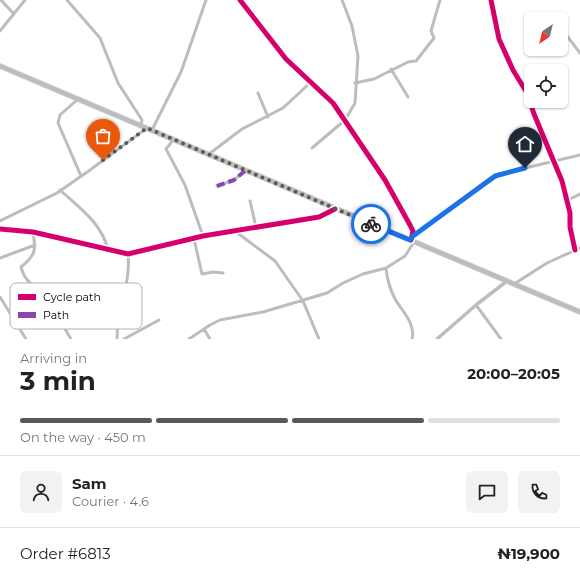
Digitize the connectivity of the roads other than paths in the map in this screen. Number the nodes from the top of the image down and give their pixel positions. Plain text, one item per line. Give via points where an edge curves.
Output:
1 (1, 0) edge
2 (25, 0) edge
3 (67, 0) edge
4 (206, 0) edge
5 (240, 0) edge
6 (342, 0) edge
7 (440, 0) edge
8 (491, 0) edge
9 (13, 13) junction
10 (0, 31) edge
11 (568, 37) edge
12 (580, 53) edge
13 (0, 66) edge
14 (391, 69) junction
15 (311, 82) junction
16 (356, 83) junction
17 (258, 93) dead end
18 (408, 97) dead end
19 (78, 99) junction
20 (268, 117) junction
21 (345, 120) junction
22 (141, 126) junction
23 (147, 128) junction
24 (152, 130) junction
25 (174, 139) junction
26 (312, 148) dead end
27 (209, 154) junction
28 (580, 155) edge
29 (555, 162) junction
30 (246, 170) junction
31 (81, 176) junction
32 (217, 186) dead end
33 (60, 190) junction
34 (580, 194) edge
35 (568, 200) junction
36 (250, 201) dead end
37 (335, 209) junction
38 (0, 221) edge
39 (256, 227) junction
40 (0, 229) edge
41 (235, 231) junction
42 (32, 232) junction
43 (203, 236) junction
44 (194, 239) junction
45 (413, 239) junction
46 (35, 245) junction
47 (580, 248) edge
48 (108, 249) junction
49 (575, 250) junction
50 (128, 254) junction
51 (0, 258) edge
52 (386, 268) junction
53 (223, 273) dead end
54 (507, 281) junction
55 (31, 283) edge
56 (128, 283) edge
57 (514, 284) junction
58 (0, 297) edge
59 (303, 300) junction
60 (476, 305) junction
61 (580, 312) edge
62 (10, 313) edge
63 (159, 320) dead end
64 (20, 329) edge
65 (65, 329) edge
66 (118, 329) edge
67 (204, 329) junction
68 (26, 339) edge
69 (71, 339) edge
70 (117, 339) edge
71 (124, 339) edge
72 (189, 339) edge
73 (210, 339) edge
74 (320, 339) edge
75 (412, 339) edge
76 (437, 339) edge
77 (501, 339) edge

1 - 9 street
2 - 9 street
3 - 22 street via 104,45 118,83 142,120
4 - 24 street via 181,72
5 - 15 street via 286,59
6 - 16 street via 352,26 357,50
7 - 14 street via 431,31 434,38 416,61
8 - 29 street via 499,39 527,93
9 - 10 street
11 - 12 street
13 - 19 main road
14 - 16 street via 374,78
14 - 18 street
15 - 20 street via 283,108
15 - 21 street via 333,103
16 - 21 street via 355,103
17 - 20 street
19 - 22 main road
19 - 31 street via 60,115 58,123
20 - 27 street via 242,129
21 - 26 street
21 - 45 street via 385,180 410,225
22 - 23 main road
23 - 24 main road
23 - 31 street
24 - 25 main road
25 - 27 main road
25 - 43 street via 166,150 185,185
27 - 30 main road
28 - 29 street
29 - 35 street
29 - 45 street via 495,176
30 - 32 street via 234,180
30 - 37 main road
31 - 33 street
33 - 38 street
33 - 48 street via 98,227 104,235
34 - 35 street
35 - 49 street
36 - 39 street
37 - 39 street via 319,217
37 - 45 main road
39 - 41 street
40 - 42 street
41 - 43 street
41 - 59 street via 276,261
42 - 46 street
42 - 48 street
43 - 44 street
44 - 50 street
44 - 53 street via 202,274
45 - 52 street via 405,256
45 - 54 main road
46 - 51 street
46 - 55 street via 33,258 21,268
47 - 49 street
48 - 50 street
49 - 57 street via 547,263
50 - 56 street
52 - 59 street via 362,274 327,293
52 - 75 street via 390,287 412,329
54 - 57 main road
54 - 60 street
57 - 61 main road
58 - 62 street
59 - 67 street via 263,312 220,320
59 - 74 street
60 - 76 street
60 - 77 street
63 - 71 street
64 - 68 street
65 - 69 street
66 - 70 street
67 - 72 street
67 - 73 street

